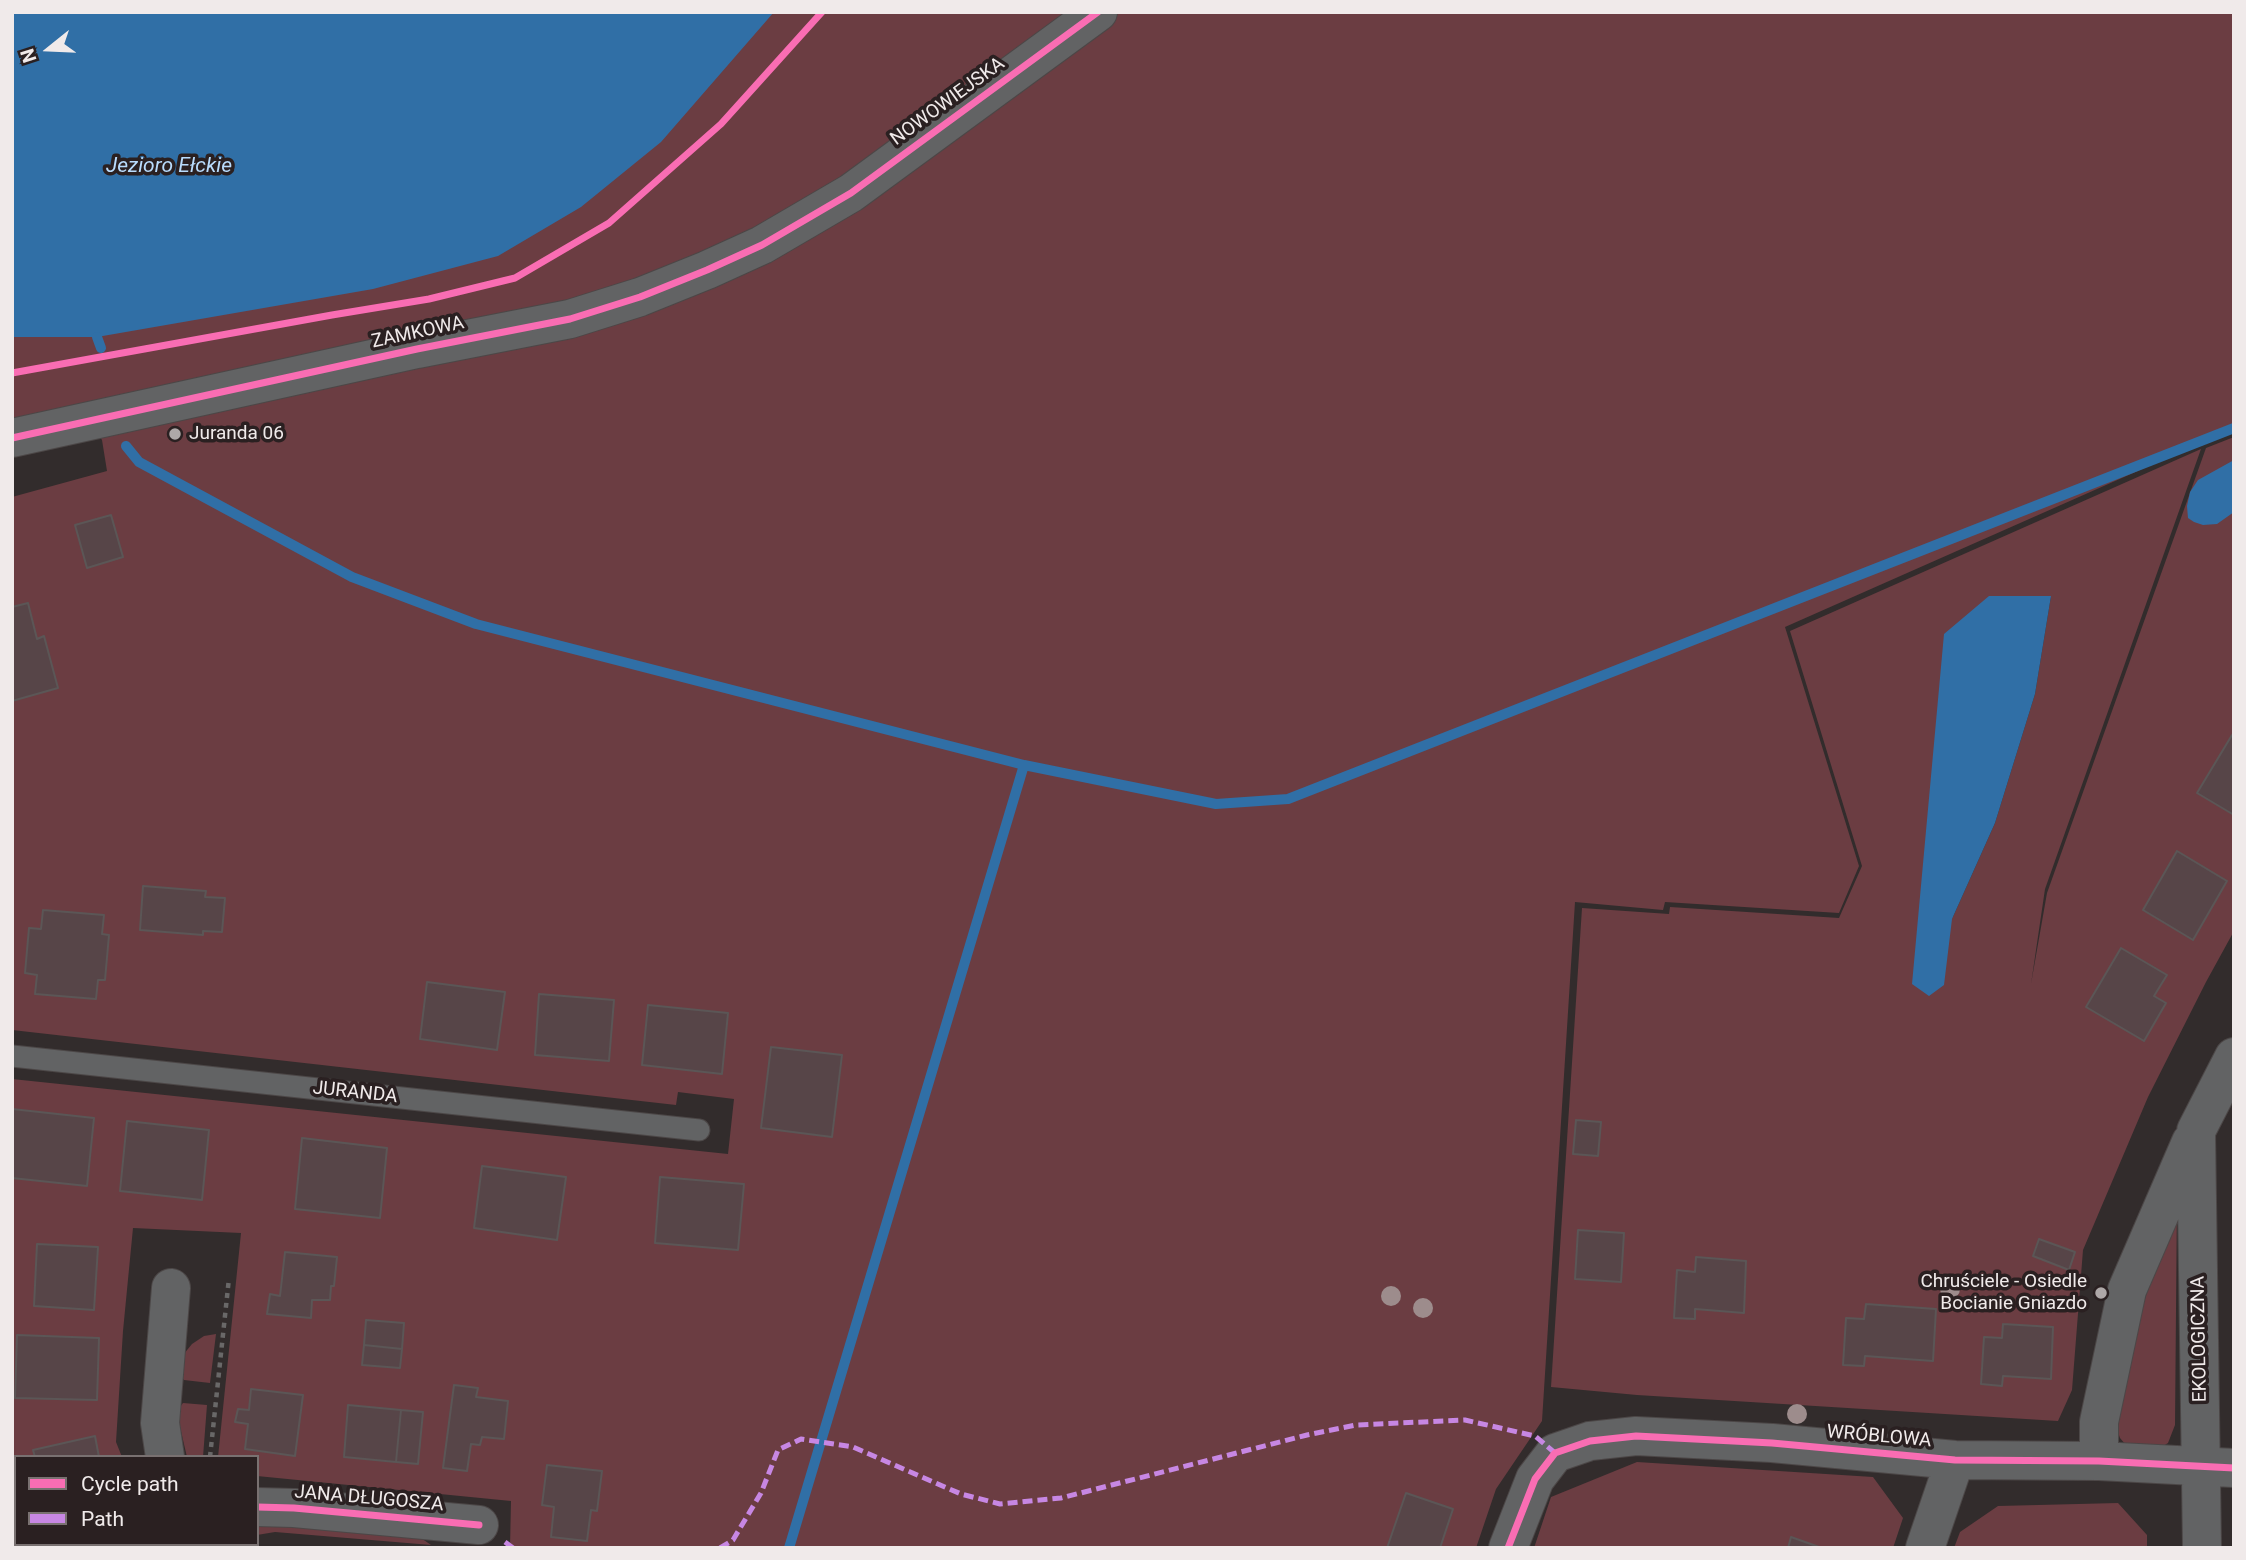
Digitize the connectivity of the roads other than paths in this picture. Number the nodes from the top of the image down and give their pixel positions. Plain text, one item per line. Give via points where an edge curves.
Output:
1 (1098, 12) edge
2 (815, 215) joint
3 (12, 438) edge
4 (12, 1056) edge
5 (2234, 1057) edge
6 (699, 1130) dead end
7 (2196, 1131) junction
8 (171, 1288) dead end
9 (165, 1455) edge
10 (1955, 1460) junction
11 (2099, 1461) junction
12 (2218, 1467) edge
13 (259, 1507) edge
14 (479, 1525) dead end
15 (1508, 1548) edge
16 (1925, 1548) edge
17 (2202, 1548) edge

1 - 2 street, NOWOWIEJSKA
2 - 3 street, ZAMKOWA via 707,270 570,319
4 - 6 lane, JURANDA
5 - 7 street, EKOLOGICZNA
7 - 11 street, EKOLOGICZNA via 2127,1290 2099,1422
7 - 12 street, EKOLOGICZNA
8 - 9 street via 160,1423
10 - 11 street, WRÓBLOWA
10 - 15 street, WRÓBLOWA via 1772,1443 1636,1436 1590,1441 1555,1453 1535,1479
10 - 16 street
11 - 12 street, WRÓBLOWA
12 - 17 street, EKOLOGICZNA
13 - 14 street, JANA DŁUGOSZA

